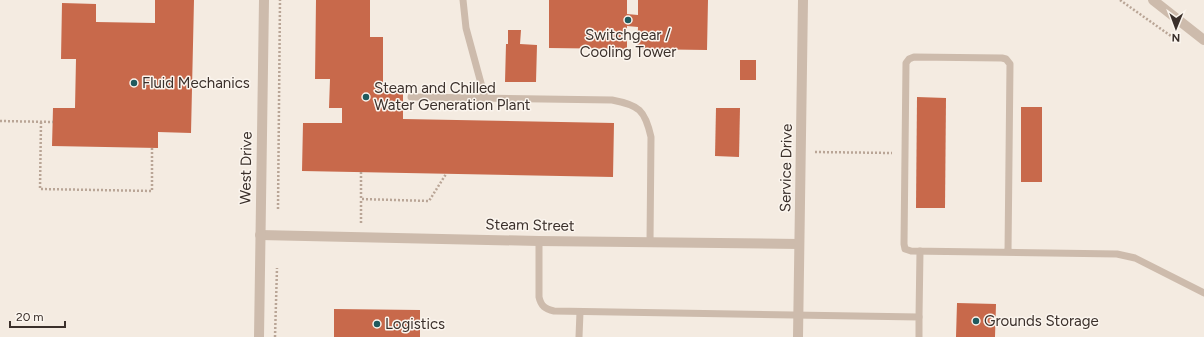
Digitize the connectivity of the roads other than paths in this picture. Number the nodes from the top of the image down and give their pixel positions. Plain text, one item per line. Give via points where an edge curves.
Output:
1 (264, 0) edge
2 (462, 0) edge
3 (803, 0) edge
4 (1153, 0) edge
5 (1166, 3) edge
6 (1204, 40) edge
7 (412, 97) dead end
8 (485, 98) junction
9 (260, 235) junction
10 (539, 241) junction
11 (650, 242) junction
12 (799, 244) junction
13 (920, 251) junction
14 (1008, 252) junction
15 (1204, 292) edge
16 (580, 312) junction
17 (798, 315) junction
18 (919, 317) junction
19 (259, 337) edge
20 (580, 337) edge
21 (798, 337) edge
22 (919, 337) edge

1 - 9 street, West Drive
2 - 8 lane via 466,28
3 - 12 street, Service Drive
4 - 5 street
5 - 6 street
7 - 8 lane
8 - 11 lane via 612,100 628,103 640,110 648,123 651,137
9 - 10 street, Steam Street
9 - 19 street, West Drive
10 - 11 street, Steam Street
10 - 16 lane via 540,303 554,311
11 - 12 street, Steam Street
12 - 17 street, Service Drive
13 - 14 lane
13 - 14 lane via 905,249 904,244 906,63 909,58 914,57 1002,58 1011,68
13 - 18 lane
14 - 15 lane via 1126,255
16 - 17 lane
16 - 20 lane
17 - 18 lane
17 - 21 street, Service Drive
18 - 22 lane

